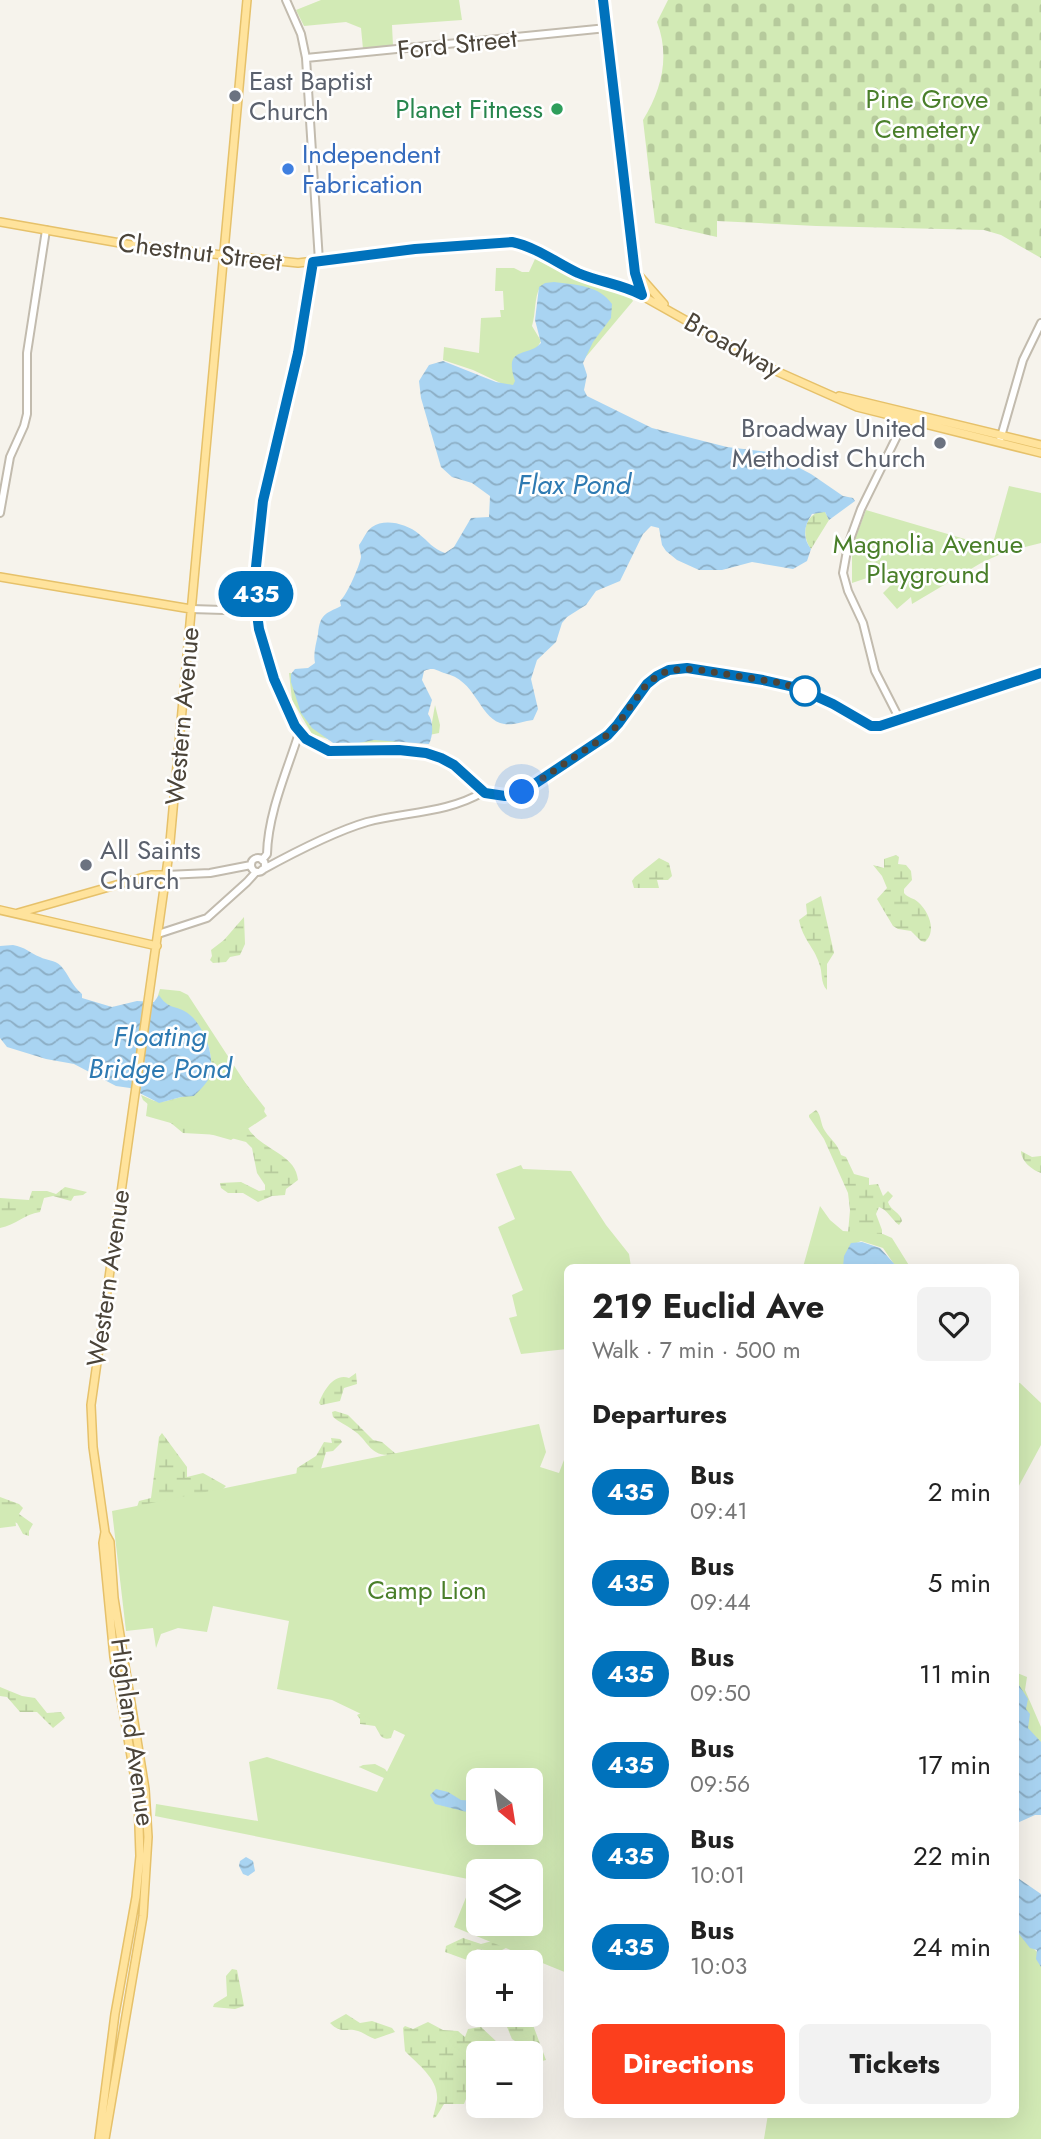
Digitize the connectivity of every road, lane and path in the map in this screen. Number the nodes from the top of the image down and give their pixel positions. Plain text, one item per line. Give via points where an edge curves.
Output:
1 (247, 0) edge
2 (286, 0) edge
3 (603, 0) edge
4 (607, 28) junction
5 (306, 58) junction
6 (0, 222) edge
7 (46, 230) junction
8 (223, 256) junction
9 (316, 261) junction
10 (635, 271) junction
11 (642, 295) junction
12 (669, 310) junction
13 (1041, 323) edge
14 (905, 415) junction
15 (1000, 439) junction
16 (1041, 445) edge
17 (1041, 453) edge
18 (0, 513) edge
19 (0, 578) edge
20 (191, 609) junction
21 (257, 611) junction
22 (1041, 673) edge
23 (900, 720) junction
24 (299, 733) junction
25 (483, 792) junction
26 (267, 841) junction
27 (288, 857) junction
28 (260, 863) junction
29 (166, 874) junction
30 (0, 910) edge
31 (14, 914) junction
32 (158, 934) junction
33 (157, 946) junction
34 (102, 1512) joint
35 (105, 1532) junction
36 (99, 2139) edge
37 (105, 2139) edge

1 - 8 main road, Western Avenue
2 - 5 street
3 - 4 main road
4 - 5 street, Ford Street
4 - 10 main road
5 - 9 street
6 - 7 main road, Chestnut Street
7 - 8 main road, Chestnut Street
7 - 18 street via 27,353 27,415 10,457
8 - 9 main road, Chestnut Street
8 - 20 main road, Western Avenue
9 - 11 main road, Chestnut Street via 512,242
9 - 21 street via 262,507
10 - 11 main road
10 - 12 main road
11 - 12 main road, Broadway
12 - 14 main road, Broadway via 776,371 825,393
13 - 15 street via 1023,360
14 - 15 main road, Broadway
14 - 23 street via 861,509 843,573 875,671
15 - 16 main road, Broadway
15 - 17 main road, Broadway
19 - 20 main road
20 - 21 street
20 - 29 main road, Western Avenue
21 - 24 street via 274,679
22 - 23 street
23 - 25 street via 871,726 781,683 687,668 669,670 646,685 612,732 527,789 505,796
24 - 25 street via 335,752 426,753 454,765
24 - 26 street
25 - 27 street via 443,807 359,824
26 - 28 street
26 - 28 street
27 - 28 street
27 - 28 street
28 - 29 street via 210,873
28 - 32 street via 247,882 207,918
29 - 31 main road
29 - 32 main road, Western Avenue
30 - 31 main road
31 - 33 main road
32 - 33 main road, Western Avenue
33 - 34 main road, Western Avenue via 91,1405
34 - 35 main road, Highland Avenue
35 - 36 main road, Highland Avenue via 112,1644 136,1789 141,1856
35 - 37 main road, Highland Avenue via 145,1789 148,1845 143,1916

